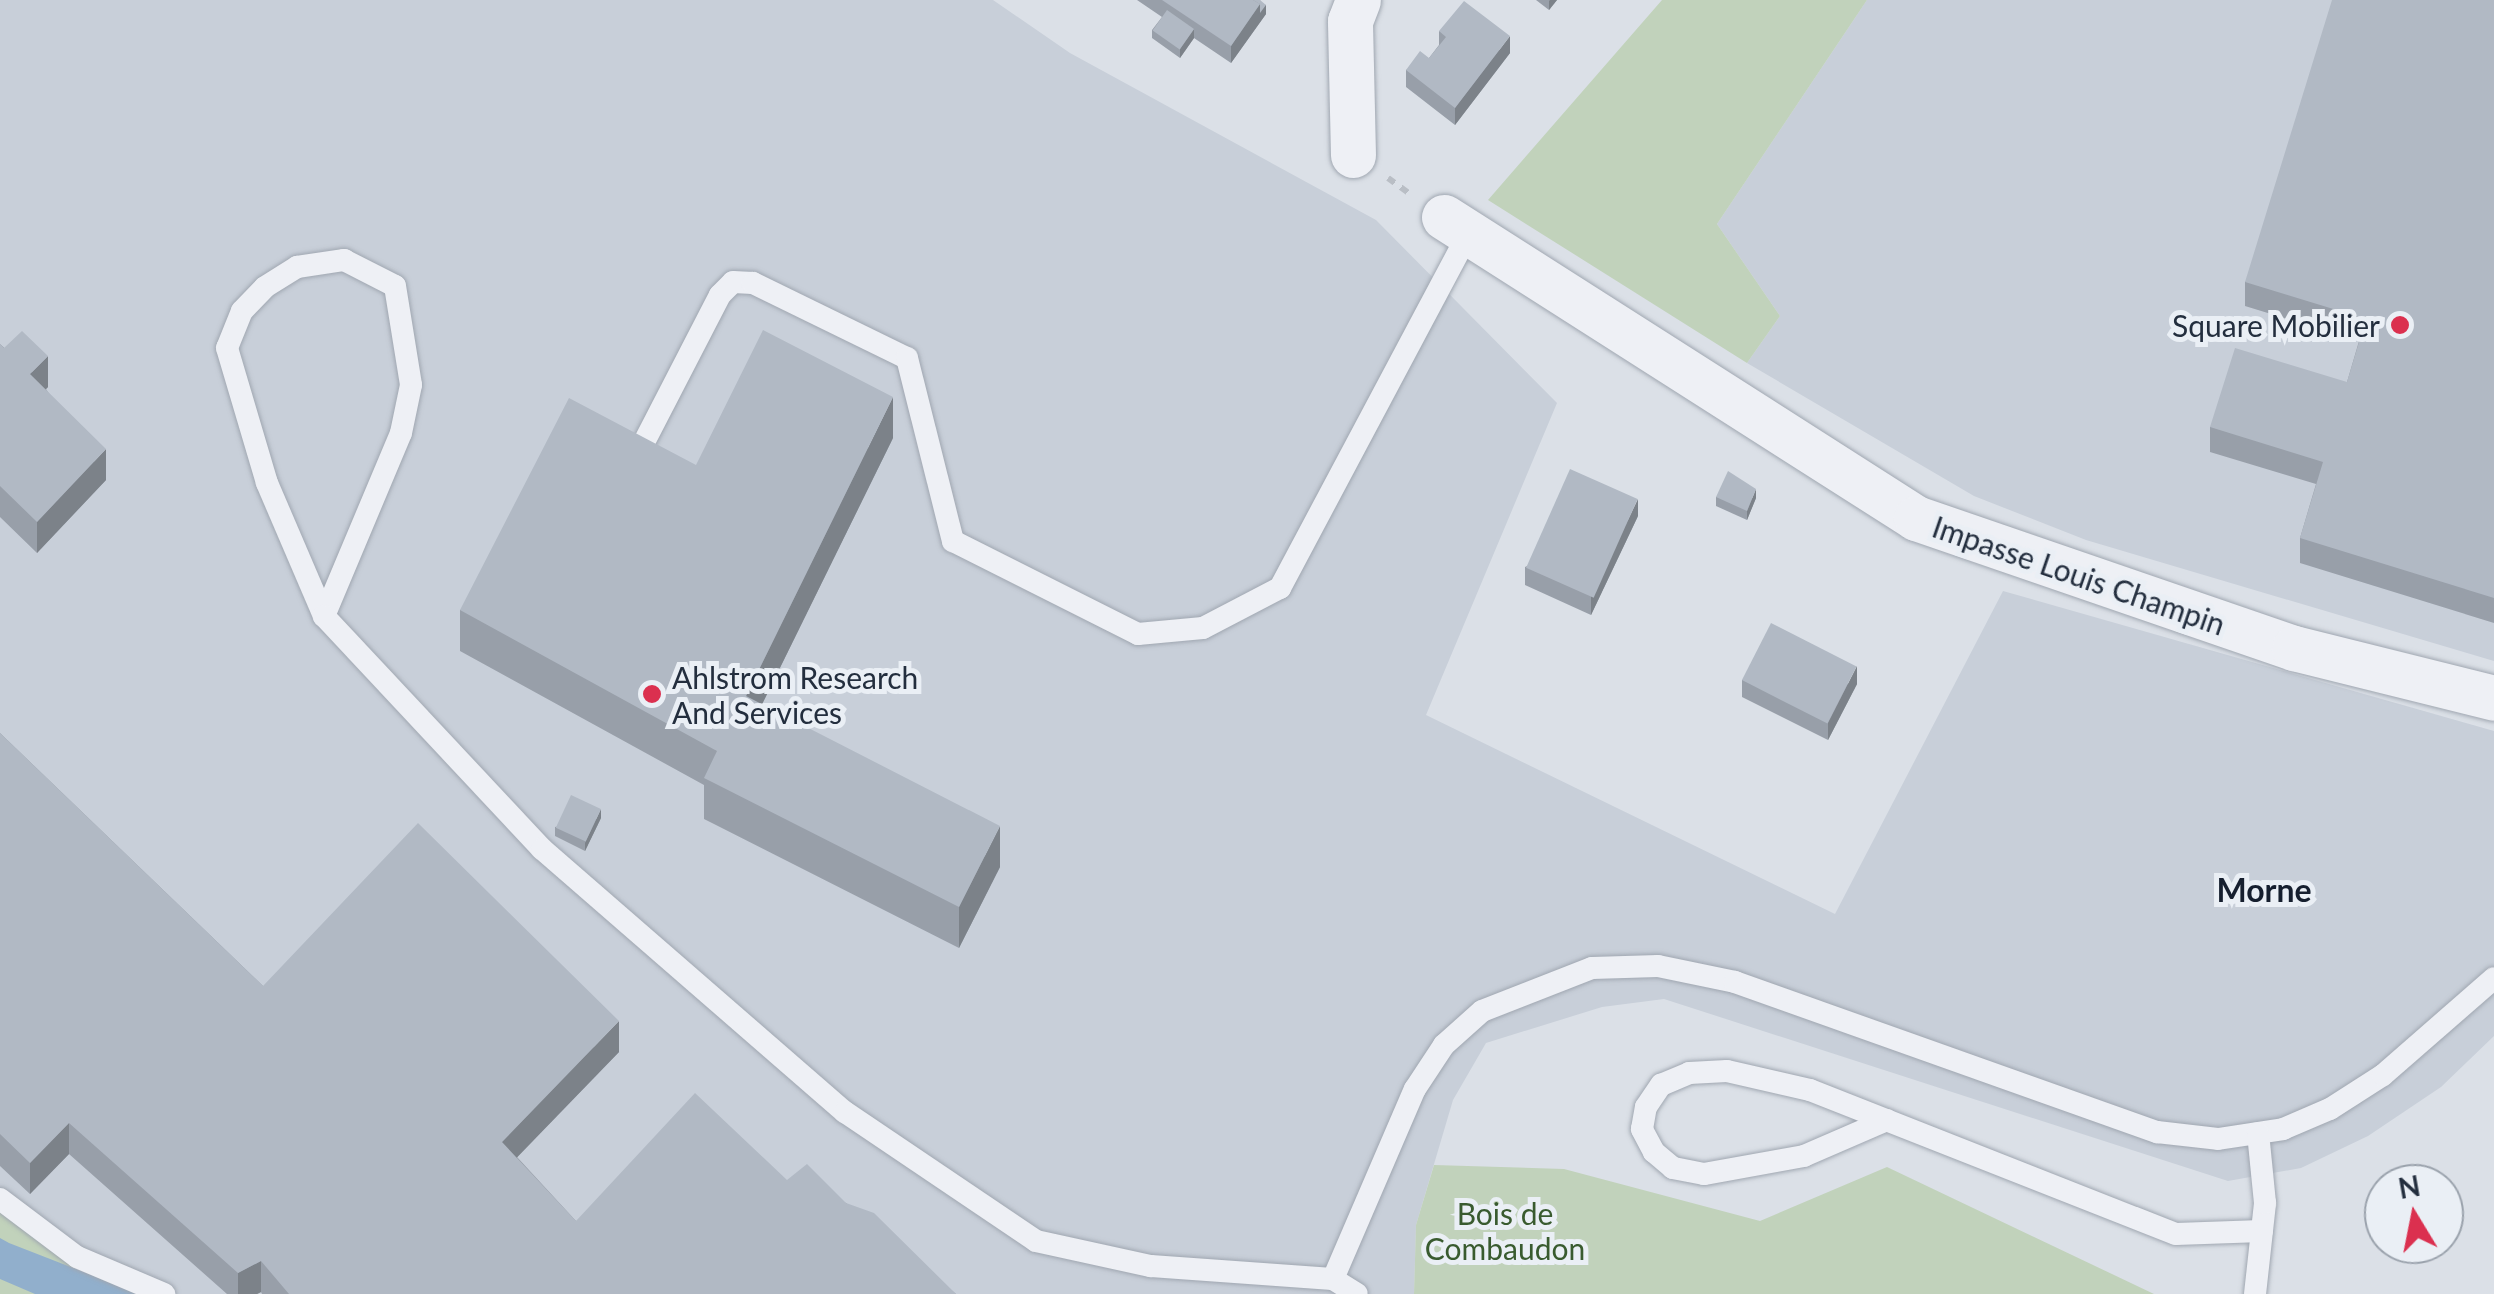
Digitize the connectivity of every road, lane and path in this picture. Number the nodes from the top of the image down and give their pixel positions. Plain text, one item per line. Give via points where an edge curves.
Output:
1 (1358, 0) edge
2 (1353, 154) joint
3 (1457, 224) junction
4 (640, 450) edge
5 (324, 616) junction
6 (2494, 698) edge
7 (2494, 978) edge
8 (1887, 1120) junction
9 (2258, 1133) junction
10 (0, 1199) edge
11 (2262, 1231) junction
12 (1334, 1279) junction
13 (164, 1294) edge
14 (1357, 1294) edge
15 (2255, 1294) edge

1 - 2 street via 1350,21
2 - 3 path
3 - 4 lane via 1280,588 1202,628 1138,634 953,541 907,358 753,283 733,282 720,295
3 - 6 street, Impasse Louis Champin via 1916,518 2294,648
5 - 5 lane via 268,483 227,348 242,311 265,287 297,267 344,260 395,286 411,385 401,433
5 - 12 lane via 571,874 845,1112 1036,1241 1151,1266
7 - 9 lane via 2382,1075 2330,1109
8 - 8 lane via 1810,1090 1727,1070 1661,1085 1642,1128 1654,1152 1673,1168 1704,1174 1804,1156
8 - 11 lane via 2176,1234
9 - 11 lane
9 - 12 lane via 2218,1139 2156,1132 1735,982 1658,966 1592,968 1482,1011 1444,1045 1415,1089
10 - 13 lane via 78,1257
11 - 15 lane
12 - 14 lane

